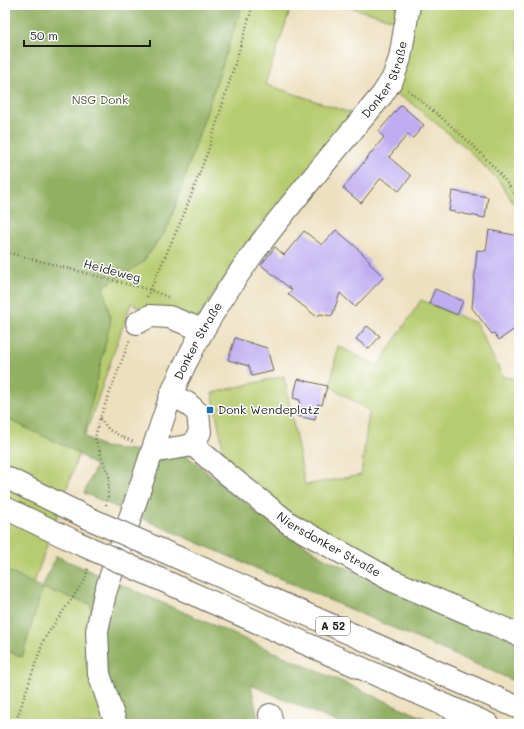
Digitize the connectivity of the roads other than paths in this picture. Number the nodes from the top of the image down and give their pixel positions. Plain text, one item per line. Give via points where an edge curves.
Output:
1 (409, 5) edge
2 (137, 323) road end
3 (202, 330) junction
4 (171, 395) junction
5 (192, 445) junction
6 (152, 452) junction
7 (5, 477) edge
8 (5, 508) edge
9 (519, 635) edge
10 (519, 708) edge
11 (116, 724) edge
12 (488, 724) edge

1 - 3 main road, Donker Straße via 400,58 393,78 382,95 241,268
2 - 3 main road via 150,316 169,317
3 - 4 main road, Donker Straße
4 - 5 main road via 187,403 198,413 200,432
4 - 6 main road, Donker Straße
5 - 6 main road
5 - 9 main road, Niersdonker Straße via 290,524 390,580
6 - 11 main road, Donker Straße via 105,592 98,631 99,674
7 - 10 main road, A 52, bridge via 86,517
8 - 12 main road, A 52, bridge via 138,570

